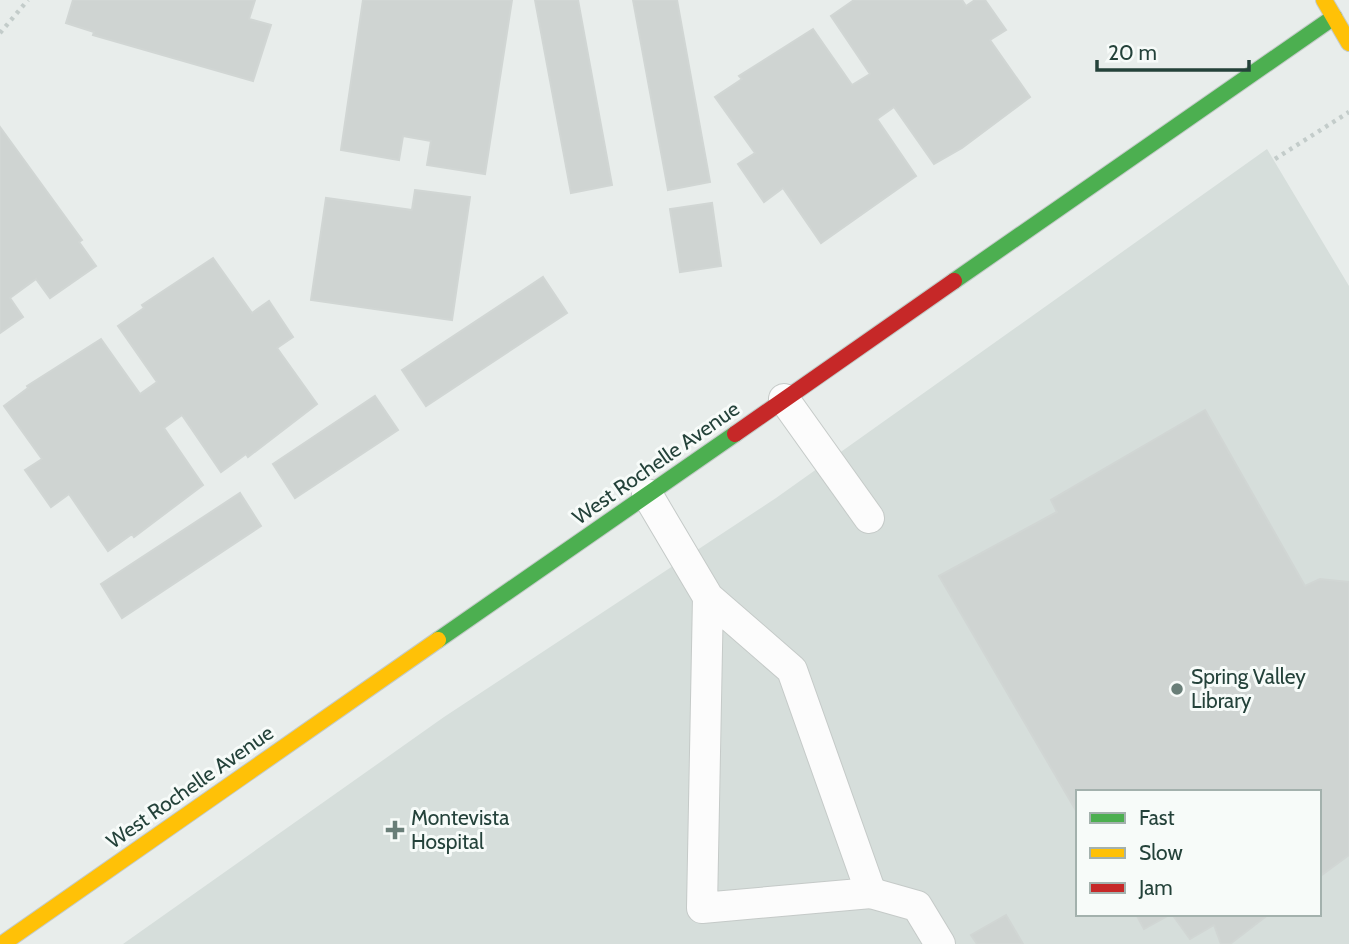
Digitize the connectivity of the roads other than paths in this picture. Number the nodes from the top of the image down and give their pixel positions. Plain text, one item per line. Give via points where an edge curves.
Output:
1 (1324, 0) edge
2 (1334, 18) junction
3 (1349, 43) edge
4 (784, 399) junction
5 (647, 494) junction
6 (869, 518) dead end
7 (708, 597) junction
8 (871, 893) junction
9 (2, 944) edge
10 (940, 944) edge

1 - 2 street
2 - 3 street
2 - 4 street, West Rochelle Avenue
4 - 5 street, West Rochelle Avenue
4 - 6 lane
5 - 7 lane
5 - 9 street, West Rochelle Avenue
7 - 8 lane via 792,670
7 - 8 lane via 702,908
8 - 10 lane via 917,906

